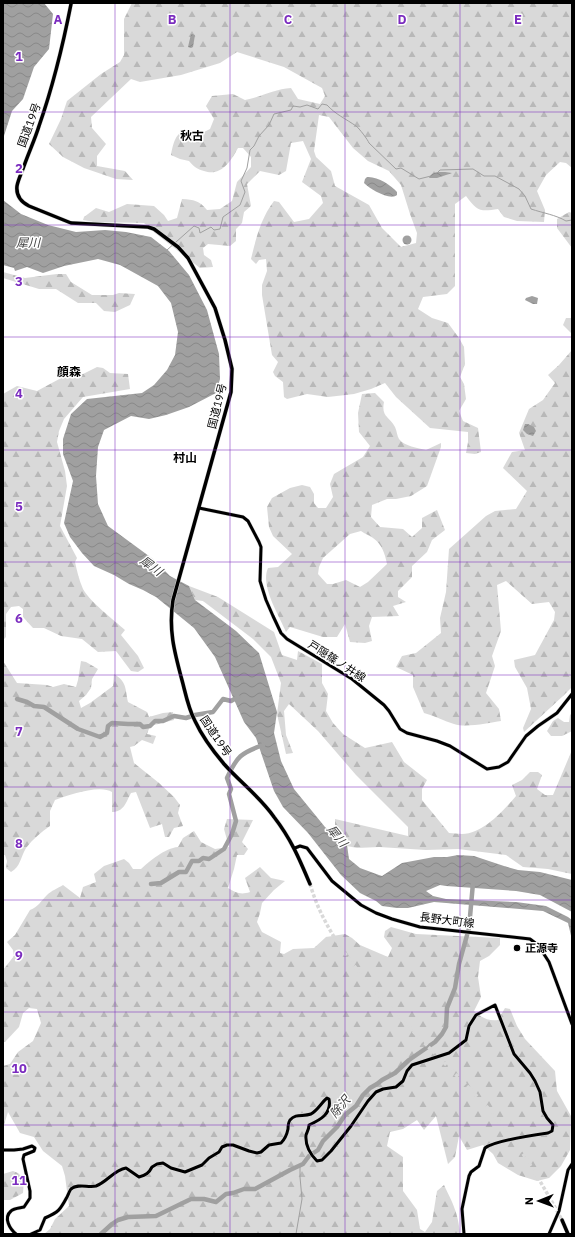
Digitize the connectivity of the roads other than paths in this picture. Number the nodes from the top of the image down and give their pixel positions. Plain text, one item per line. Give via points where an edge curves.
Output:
1 (71, 4) edge
2 (199, 508) junction
3 (572, 694) edge
4 (295, 848) junction
5 (310, 884) tunnel mouth
6 (572, 1024) edge
7 (3, 1150) edge
8 (572, 1164) edge
9 (562, 1220) tunnel mouth
10 (16, 1234) edge
11 (30, 1234) edge
12 (464, 1234) edge
13 (549, 1234) edge
14 (568, 1234) edge

1 - 2 highway, 国道19号 via 49,97 17,192 29,206 71,223 142,226 154,229 184,252 199,277 221,324 232,382 227,410
2 - 3 main road, 戸隠篠ノ井線 via 242,517 248,521 256,533 260,547 260,580 266,600 282,634 286,639 352,679 384,705 400,729 406,733 450,746 487,769 499,767 508,762 526,736 557,713
2 - 4 highway, 国道19号 via 173,600 171,635 175,654 194,720 206,740 228,768 273,815
4 - 5 highway, 国道19号
4 - 6 main road, 長野大町線 via 307,848 332,881 361,905 376,913 420,927 530,939 538,945 549,962
7 - 10 main road via 32,1146 35,1148 24,1155 23,1159 30,1198 24,1207 12,1210 7,1218
8 - 13 main road via 568,1170 559,1211
9 - 14 highway
11 - 12 main road via 40,1230 45,1218 56,1213 71,1189 76,1186 100,1184 126,1168 139,1177 146,1175 157,1164 163,1163 185,1172 202,1165 227,1145 249,1152 261,1152 269,1145 284,1140 289,1121 296,1115 308,1115 316,1111 327,1098 330,1101 328,1111 320,1120 309,1125 306,1134 310,1154 317,1161 322,1160 343,1137 376,1092 396,1087 403,1081 412,1065 449,1054 466,1040 476,1015 495,1005 514,1054 536,1081 544,1111 553,1129 548,1133 485,1148 478,1166 469,1176 462,1209

